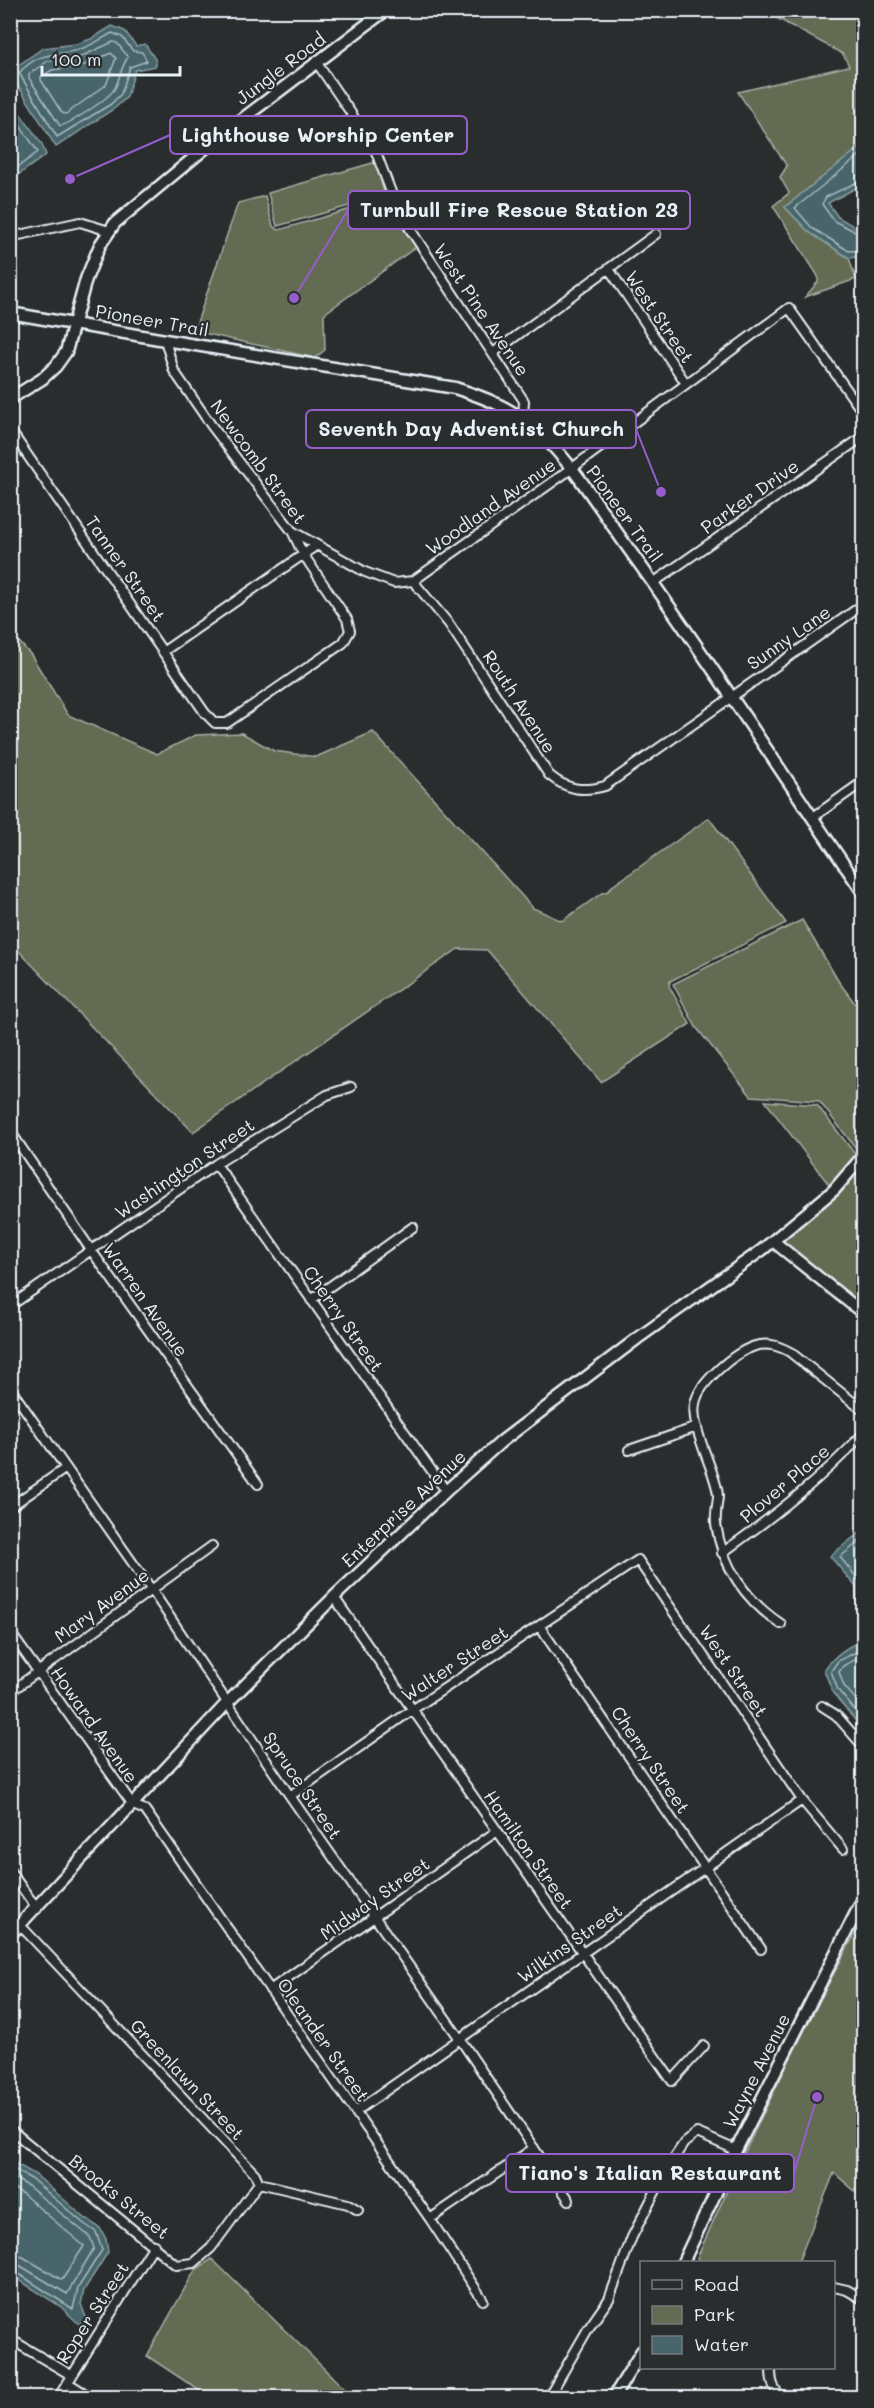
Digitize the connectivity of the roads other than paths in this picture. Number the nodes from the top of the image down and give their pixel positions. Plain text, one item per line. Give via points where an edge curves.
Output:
1 (386, 10) edge
2 (317, 63) junction
3 (109, 231) junction
4 (656, 234) dead end
5 (10, 237) edge
6 (609, 269) junction
7 (10, 313) edge
8 (75, 325) junction
9 (165, 340) junction
10 (494, 353) junction
11 (685, 382) junction
12 (10, 399) edge
13 (864, 414) edge
14 (523, 419) junction
15 (10, 430) edge
16 (864, 436) edge
17 (571, 469) junction
18 (292, 531) junction
19 (317, 544) junction
20 (303, 554) junction
21 (413, 581) junction
22 (653, 583) junction
23 (864, 604) edge
24 (164, 651) junction
25 (731, 697) junction
26 (216, 723) joint
27 (864, 782) edge
28 (812, 818) junction
29 (864, 894) edge
30 (351, 1087) dead end
31 (10, 1131) edge
32 (864, 1155) edge
33 (216, 1164) junction
34 (413, 1227) dead end
35 (773, 1241) junction
36 (91, 1250) junction
37 (311, 1300) junction
38 (10, 1306) edge
39 (864, 1314) edge
40 (10, 1388) edge
41 (864, 1411) edge
42 (697, 1427) junction
43 (864, 1433) edge
44 (629, 1450) dead end
45 (66, 1468) junction
46 (258, 1484) dead end
47 (446, 1491) junction
48 (10, 1507) edge
49 (212, 1546) dead end
50 (722, 1553) junction
51 (638, 1560) joint
52 (151, 1588) junction
53 (334, 1597) junction
54 (781, 1624) dead end
55 (540, 1627) junction
56 (10, 1632) edge
57 (38, 1672) junction
58 (10, 1692) edge
59 (227, 1703) junction
60 (822, 1706) dead end
61 (412, 1710) junction
62 (864, 1747) edge
63 (290, 1796) junction
64 (802, 1800) junction
65 (133, 1805) junction
66 (497, 1831) junction
67 (843, 1849) dead end
68 (705, 1868) junction
69 (10, 1871) edge
70 (864, 1897) edge
71 (37, 1909) junction
72 (375, 1918) junction
73 (20, 1925) junction
74 (10, 1935) edge
75 (761, 1949) dead end
76 (582, 1954) junction
77 (270, 1990) junction
78 (460, 2038) junction
79 (704, 2046) dead end
80 (355, 2112) junction
81 (10, 2129) edge
82 (534, 2148) junction
83 (736, 2150) junction
84 (259, 2183) junction
85 (569, 2200) dead end
86 (358, 2210) dead end
87 (430, 2219) junction
88 (154, 2245) junction
89 (683, 2261) edge
90 (835, 2287) edge
91 (483, 2300) dead end
92 (864, 2300) edge
93 (10, 2340) edge
94 (640, 2354) edge
95 (771, 2369) edge
96 (69, 2379) junction
97 (553, 2390) junction
98 (58, 2397) edge
99 (92, 2397) edge
100 (548, 2397) edge
101 (565, 2397) edge
102 (613, 2397) edge
103 (783, 2397) edge

1 - 2 street, Jungle Road
2 - 3 street, Jungle Road via 220,136
2 - 10 street, West Pine Avenue via 374,147 410,229
3 - 5 street via 80,222
3 - 8 street, Jungle Road via 86,279
4 - 6 street
6 - 10 street
6 - 11 street, West Street
7 - 8 street
8 - 9 street, Pioneer Trail
8 - 12 street, Pioneer Trail via 66,352 56,366
9 - 14 street, Pioneer Trail via 455,388 494,400
9 - 18 street, Newcomb Street via 174,371
10 - 14 street, West Pine Avenue via 524,401
11 - 13 street, Woodland Avenue via 789,308
11 - 17 street, Woodland Avenue
14 - 17 street, Pioneer Trail
15 - 24 street, Tanner Street
16 - 22 street, Parker Drive
17 - 21 street, Woodland Avenue
17 - 22 street, Pioneer Trail
18 - 19 street
18 - 20 street, Newcomb Street
19 - 20 street
19 - 21 street via 375,576 394,583
20 - 24 street
20 - 26 street, Newcomb Street via 347,619 350,631 343,643 237,717 227,723
21 - 25 street, Routh Avenue via 449,624 549,775 560,784 578,790 605,786
22 - 25 street, Pioneer Trail
23 - 25 street, Sunny Lane
24 - 26 street, Tanner Street via 205,713
25 - 28 street, Pioneer Trail
27 - 28 street
28 - 29 street, Pioneer Trail
30 - 33 street, Washington Street via 327,1095
31 - 36 street, Warren Avenue
32 - 35 street, Enterprise Avenue via 834,1190
33 - 36 street, Washington Street
33 - 37 street, Cherry Street
34 - 37 street
35 - 39 street
35 - 47 street, Enterprise Avenue via 502,1441
36 - 38 street, Washington Street
36 - 46 street, Warren Avenue
37 - 47 street, Cherry Street
40 - 45 street, Spruce Street
41 - 42 street via 790,1352 766,1344 746,1350 707,1380 694,1406
42 - 44 street
42 - 50 street via 718,1494 716,1522
43 - 50 street, Plover Place via 780,1513
45 - 48 street
45 - 52 street, Spruce Street
47 - 53 street, Enterprise Avenue
49 - 52 street, Mary Avenue
50 - 54 street via 734,1577 760,1611
51 - 55 street, Walter Street
51 - 64 street, West Street
52 - 57 street, Mary Avenue
52 - 59 street, Spruce Street
53 - 59 street, Enterprise Avenue
53 - 61 street, Hamilton Street
55 - 61 street, Walter Street
55 - 68 street, Cherry Street
56 - 57 street, Howard Avenue
57 - 58 street, Mary Avenue
57 - 65 street, Howard Avenue
59 - 63 street, Spruce Street
59 - 65 street, Enterprise Avenue
60 - 62 street via 836,1715
61 - 63 street, Walter Street
61 - 66 street, Hamilton Street
63 - 72 street, Spruce Street
64 - 67 street, West Street
64 - 68 street, Wilkins Street
65 - 71 street, Enterprise Avenue
65 - 77 street, Oleander Street via 145,1810
66 - 72 street, Midway Street
66 - 76 street, Hamilton Street
68 - 75 street, Cherry Street
68 - 76 street, Wilkins Street
69 - 71 street
70 - 83 street, Wayne Avenue
71 - 73 street, Enterprise Avenue
72 - 77 street, Midway Street
72 - 78 street, Spruce Street
73 - 74 street, Enterprise Avenue
73 - 84 street, Greenlawn Street via 255,2174
76 - 78 street, Wilkins Street
76 - 79 street, Hamilton Street via 672,2081
77 - 80 street, Oleander Street
78 - 80 street, Wilkins Street
78 - 82 street, Spruce Street
80 - 87 street, Oleander Street
81 - 88 street, Brooks Street
82 - 85 street, Spruce Street
82 - 87 street
83 - 89 street, Wayne Avenue
83 - 97 street via 698,2133 684,2143 632,2237 609,2299
84 - 86 street via 348,2204
84 - 88 street, Brooks Street via 194,2263 176,2265
87 - 91 street, Oleander Street
88 - 96 street, Roper Street
90 - 92 street
93 - 96 street
94 - 102 street
95 - 103 street via 771,2382
96 - 98 street, Roper Street
96 - 99 street
97 - 100 street
97 - 101 street

